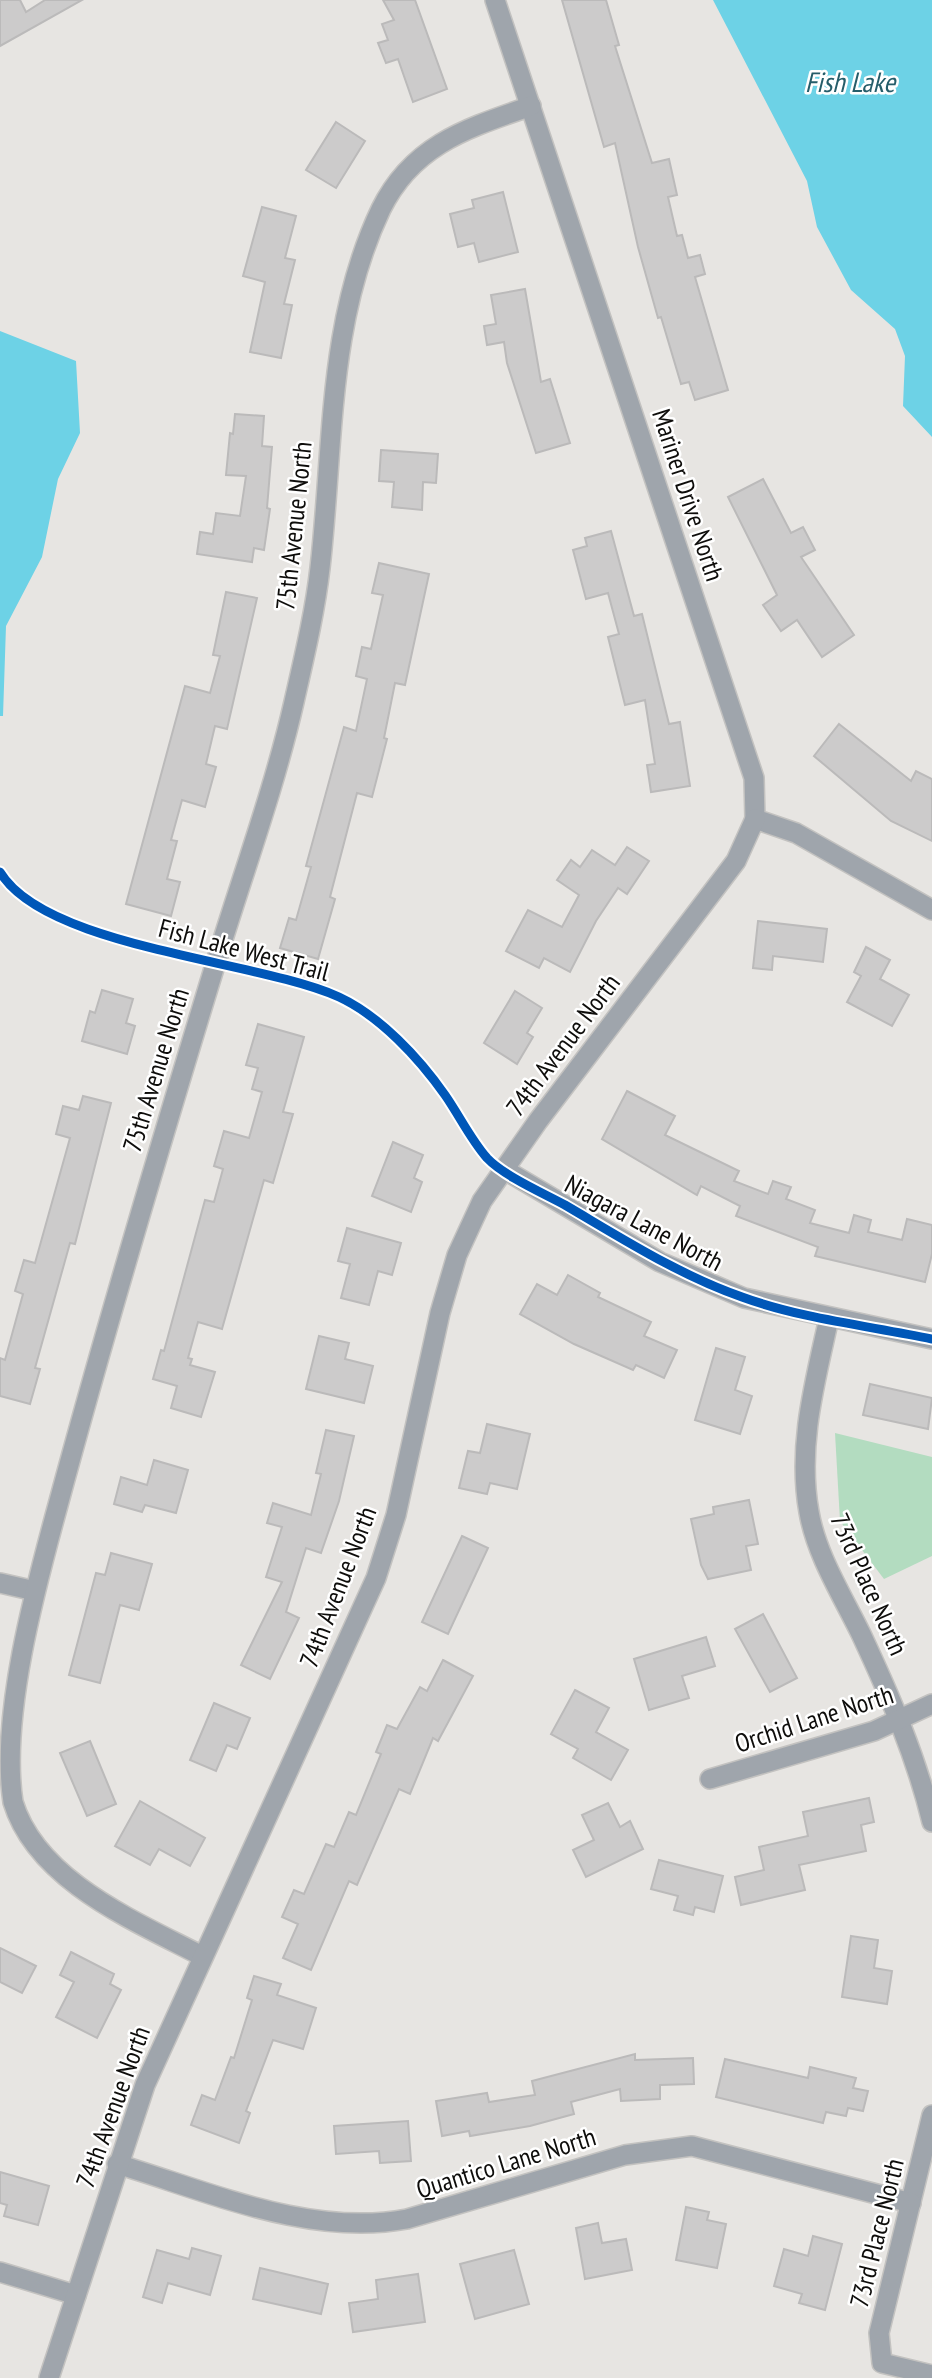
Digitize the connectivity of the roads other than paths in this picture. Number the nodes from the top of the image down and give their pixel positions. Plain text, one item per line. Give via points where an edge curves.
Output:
1 (495, 0) edge
2 (531, 106) junction
3 (755, 819) junction
4 (932, 910) edge
5 (505, 1170) junction
6 (829, 1318) junction
7 (932, 1339) edge
8 (0, 1583) edge
9 (35, 1591) junction
10 (932, 1704) edge
11 (900, 1720) junction
12 (710, 1779) dead end
13 (932, 1822) edge
14 (202, 1956) junction
15 (932, 2115) edge
16 (117, 2164) junction
17 (911, 2203) junction
18 (0, 2272) edge
19 (76, 2295) junction
20 (932, 2375) edge
21 (49, 2378) edge

1 - 2 street, Mariner Drive North
2 - 3 street, Mariner Drive North via 754,778
2 - 9 street, 75th Avenue North via 458,132 405,171 384,204 359,260 336,369 319,573 294,702 82,1417
3 - 4 street via 796,833
3 - 5 street, 74th Avenue North via 736,861
5 - 6 street, Niagara Lane North via 660,1262 744,1298
5 - 14 street, 74th Avenue North via 482,1200 457,1255 396,1515 376,1578
6 - 7 street, Niagara Lane North
6 - 11 street, 73rd Place North via 807,1420 804,1466 809,1513 828,1565
8 - 9 street
9 - 14 street, 75th Avenue North via 5,1729 11,1799 24,1831 58,1869 89,1892
10 - 11 street, Orchid Lane North
11 - 12 street, Orchid Lane North
11 - 13 street, 73rd Place North via 920,1772
14 - 16 street, 74th Avenue North via 145,2085
15 - 17 street, 73rd Place North
16 - 17 street, Quantico Lane North via 322,2224 407,2220 625,2155 692,2146
16 - 19 street, 74th Avenue North
17 - 20 street, 73rd Place North via 879,2333 882,2363
18 - 19 street
19 - 21 street, 74th Avenue North

